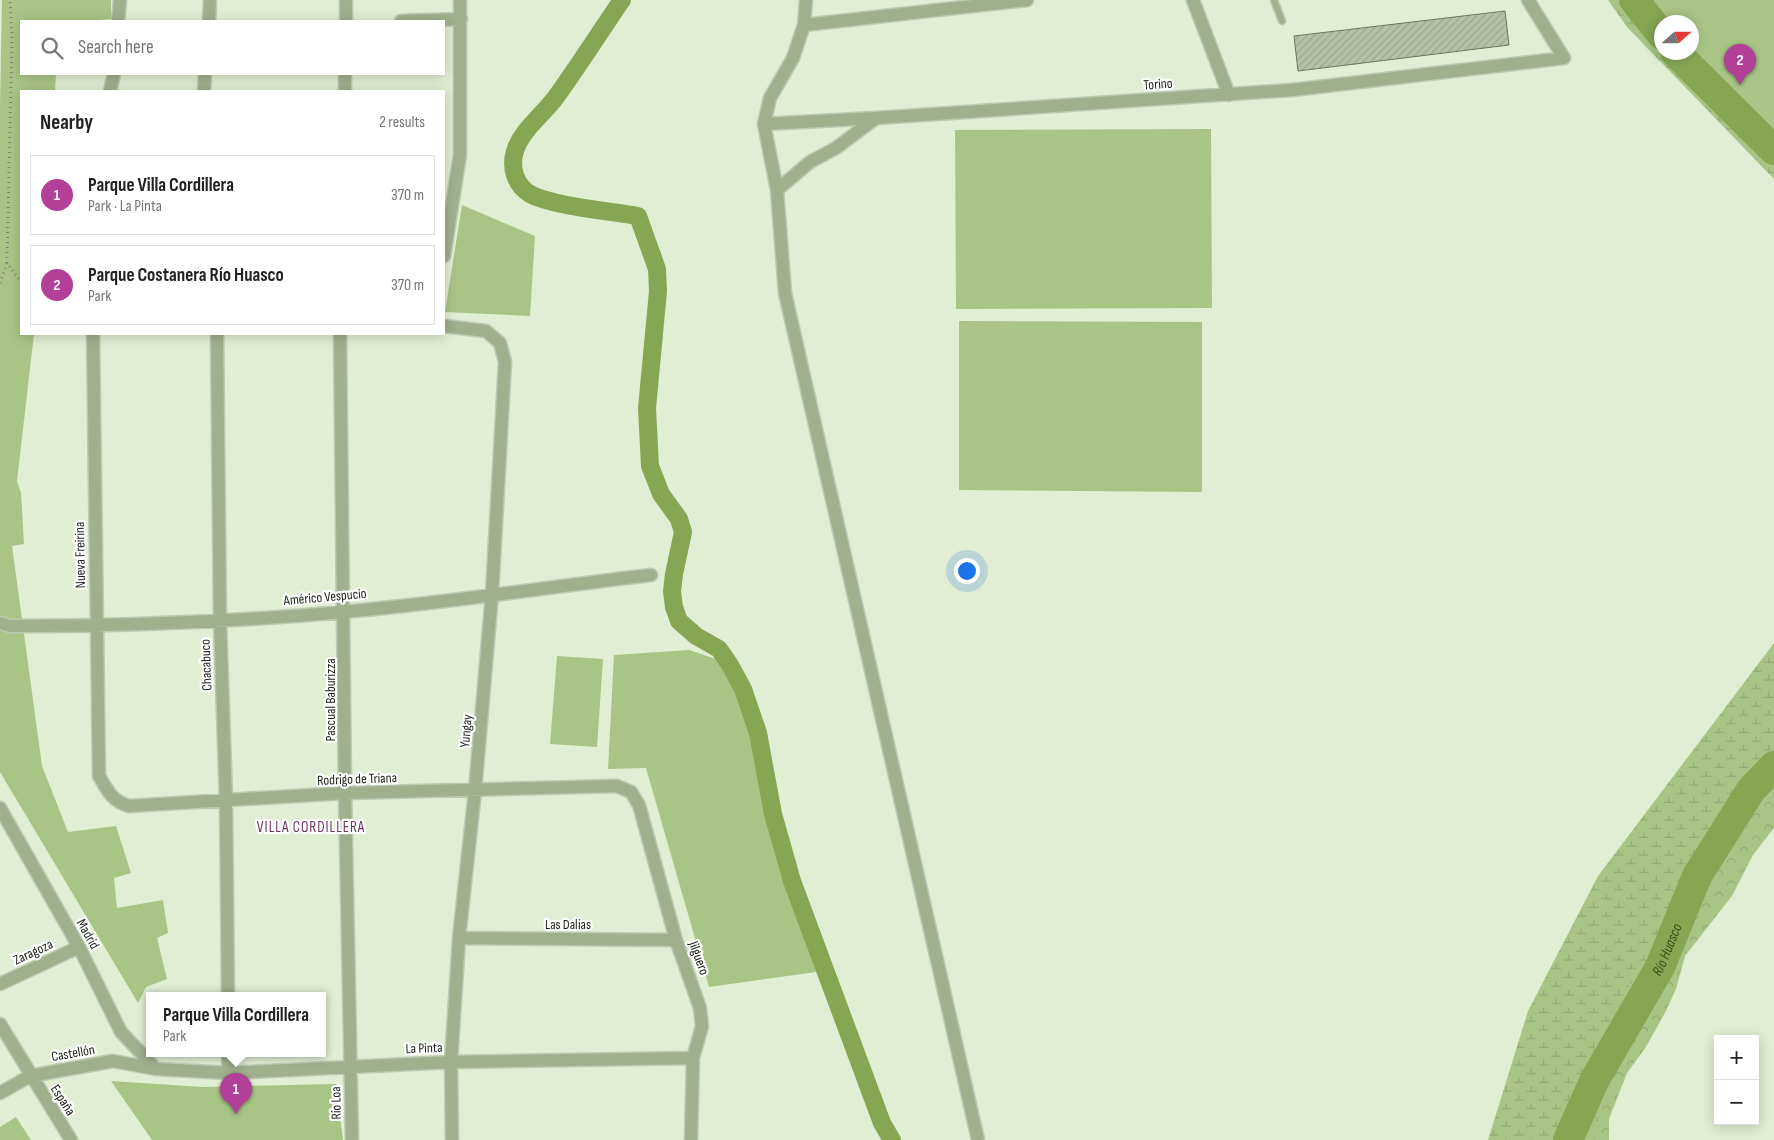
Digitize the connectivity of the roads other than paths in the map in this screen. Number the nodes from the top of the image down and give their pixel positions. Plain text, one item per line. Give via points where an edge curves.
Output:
1 (120, 0) edge
2 (210, 0) edge
3 (346, 0) edge
4 (460, 0) edge
5 (806, 0) edge
6 (1027, 0) edge
7 (1193, 0) edge
8 (1274, 0) edge
9 (1528, 0) edge
10 (923, 5) edge
11 (461, 19) junction
12 (118, 20) edge
13 (209, 20) edge
14 (346, 20) edge
15 (431, 20) edge
16 (1282, 21) dead end
17 (804, 25) junction
18 (114, 75) edge
19 (205, 75) edge
20 (345, 75) edge
21 (110, 90) edge
22 (204, 90) edge
23 (345, 90) edge
24 (1228, 95) junction
25 (876, 118) junction
26 (764, 124) junction
27 (776, 190) junction
28 (445, 250) edge
29 (445, 326) edge
30 (93, 335) edge
31 (217, 335) edge
32 (340, 335) edge
33 (651, 574) dead end
34 (492, 594) junction
35 (344, 612) junction
36 (220, 621) junction
37 (0, 623) edge
38 (95, 626) junction
39 (99, 776) joint
40 (475, 791) junction
41 (630, 792) joint
42 (345, 793) junction
43 (226, 800) junction
44 (0, 808) edge
45 (459, 938) junction
46 (676, 940) junction
47 (79, 948) junction
48 (0, 984) edge
49 (228, 992) edge
50 (0, 1024) edge
51 (228, 1057) edge
52 (693, 1058) junction
53 (451, 1062) junction
54 (350, 1066) junction
55 (156, 1069) junction
56 (229, 1073) junction
57 (30, 1076) junction
58 (0, 1093) edge
59 (71, 1140) edge
60 (352, 1140) edge
61 (452, 1140) edge
62 (692, 1140) edge
63 (978, 1140) edge

1 - 12 street
2 - 13 street
3 - 14 street
4 - 11 street
5 - 17 street
6 - 10 street
7 - 24 street
8 - 16 lane
9 - 24 street, Torino via 1564,58
10 - 17 street
11 - 15 street
11 - 28 street via 460,155
17 - 26 street via 793,58 770,98
18 - 21 street
19 - 22 street
20 - 23 street
24 - 25 street, Torino
25 - 26 street, Torino
25 - 27 street via 836,148 810,162
26 - 27 street
27 - 63 street via 785,293
29 - 34 street, Yungay via 486,330 500,342 505,362
30 - 38 street, Nueva Freirina
31 - 36 street, Chacabuco
32 - 35 street, Pascual Baburizza
33 - 34 street, Américo Vespucio
34 - 35 street, Américo Vespucio
34 - 40 street, Yungay
35 - 36 street, Américo Vespucio
35 - 42 street, Pascual Baburizza
36 - 38 street, Américo Vespucio
36 - 43 street, Chacabuco
37 - 38 street, Américo Vespucio via 10,626
38 - 39 street, Nueva Freirina
39 - 43 street, Rodrigo de Triana via 117,803 128,806
40 - 41 street, Rodrigo de Triana via 617,786
40 - 42 street, Rodrigo de Triana
40 - 45 street, Yungay
41 - 46 street, Jilguero via 639,805
42 - 43 street, Rodrigo de Triana
42 - 54 street, Pascual Baburizza
43 - 49 street, Chacabuco
44 - 47 street, Madrid
45 - 46 street, Las Dalias
45 - 53 street, Yungay
46 - 52 street, Jilguero via 700,1008 702,1026
47 - 48 street, Zaragoza
47 - 55 street, Madrid via 121,1032
50 - 57 street, España
51 - 56 street
52 - 53 street, La Pinta
52 - 62 street, Jilguero
53 - 54 street, La Pinta
53 - 61 street, Yungay
54 - 56 street, La Pinta
54 - 60 street, Río Loa
55 - 56 street, La Pinta
55 - 57 street, Castellón via 113,1061
57 - 58 street, Castellón
57 - 59 street, España

